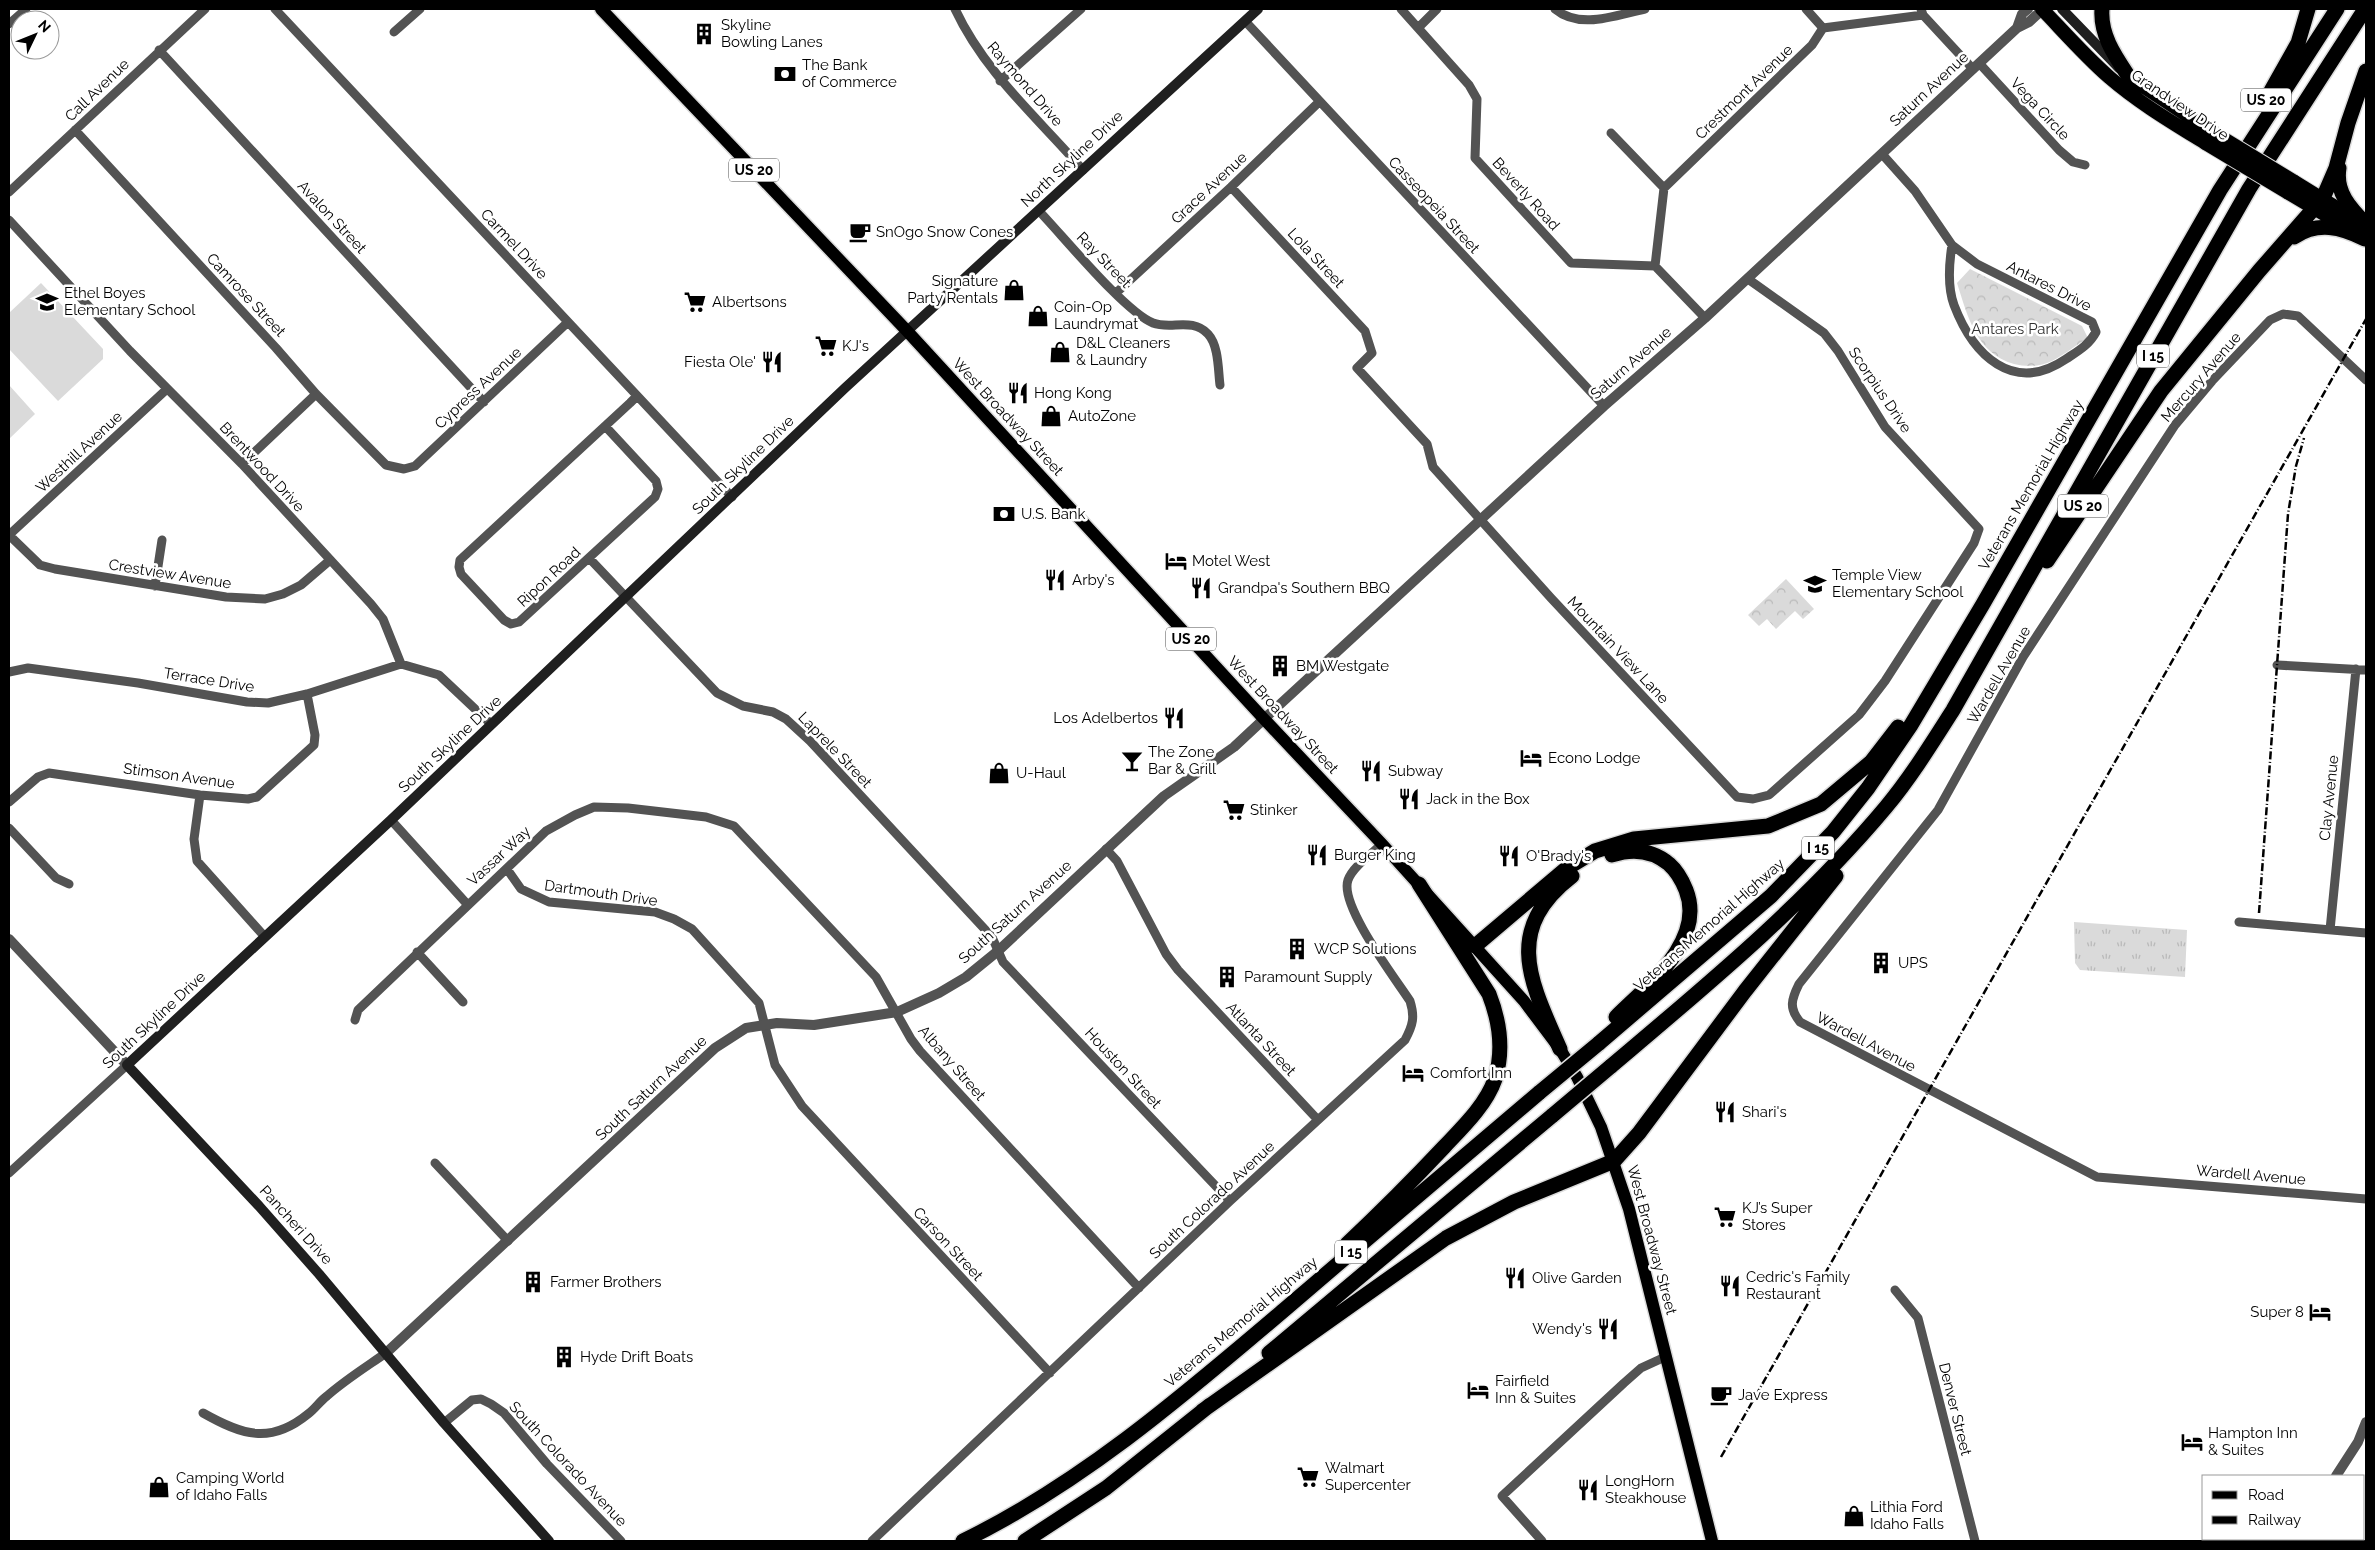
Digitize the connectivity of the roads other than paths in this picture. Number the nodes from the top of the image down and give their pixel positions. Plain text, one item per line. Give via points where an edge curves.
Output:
1 (26, 9) edge
2 (205, 9) edge
3 (276, 9) edge
4 (420, 9) edge
5 (601, 9) edge
6 (955, 9) edge
7 (1081, 9) edge
8 (1258, 9) edge
9 (1401, 9) edge
10 (1437, 9) edge
11 (1555, 9) edge
12 (1645, 9) edge
13 (1806, 9) edge
14 (2028, 9) edge
15 (2043, 9) edge
16 (2062, 9) edge
17 (2102, 9) edge
18 (2308, 9) edge
19 (2337, 9) edge
20 (2365, 9) edge
21 (1922, 12) edge
22 (1245, 20) junction
23 (9, 24) edge
24 (1419, 27) junction
25 (1823, 28) junction
26 (2017, 28) junction
27 (394, 32) dead end
28 (159, 50) junction
29 (1976, 66) junction
30 (2366, 71) edge
31 (2129, 77) junction
32 (1000, 81) junction
33 (1319, 102) junction
34 (75, 130) junction
35 (1611, 133) dead end
36 (2210, 138) junction
37 (2344, 140) junction
38 (1882, 154) junction
39 (2085, 165) dead end
40 (1083, 170) junction
41 (1231, 187) junction
42 (1664, 188) junction
43 (2220, 190) junction
44 (9, 192) edge
45 (2319, 203) junction
46 (1039, 211) junction
47 (9, 220) edge
48 (2366, 232) edge
49 (1952, 244) junction
50 (2283, 245) junction
51 (1655, 266) junction
52 (1748, 279) junction
53 (1116, 292) junction
54 (1705, 318) junction
55 (568, 322) junction
56 (908, 332) junction
57 (1372, 353) joint
58 (2366, 380) edge
59 (1220, 385) dead end
60 (167, 389) junction
61 (316, 394) junction
62 (637, 396) junction
63 (484, 402) junction
64 (1604, 406) junction
65 (605, 426) junction
66 (242, 464) junction
67 (403, 468) joint
68 (732, 497) junction
69 (1480, 520) junction
70 (9, 535) edge
71 (162, 540) dead end
72 (589, 558) junction
73 (329, 561) junction
74 (155, 586) junction
75 (626, 597) junction
76 (1983, 604) junction
77 (2056, 608) joint
78 (401, 664) junction
79 (2277, 665) dead end
80 (2356, 669) junction
81 (2366, 670) edge
82 (9, 672) edge
83 (307, 694) junction
84 (1953, 710) junction
85 (1264, 720) junction
86 (491, 724) junction
87 (200, 796) junction
88 (1737, 797) joint
89 (9, 802) edge
90 (1887, 806) junction
91 (706, 817) joint
92 (391, 820) junction
93 (9, 828) edge
94 (1382, 844) junction
95 (1106, 849) junction
96 (507, 869) junction
97 (69, 884) dead end
98 (1419, 884) junction
99 (467, 904) junction
100 (2239, 922) dead end
101 (2330, 930) junction
102 (2366, 933) edge
103 (265, 937) junction
104 (9, 938) edge
105 (1475, 946) junction
106 (998, 951) junction
107 (417, 952) junction
108 (463, 1002) dead end
109 (759, 1003) joint
110 (897, 1012) junction
111 (355, 1020) dead end
112 (765, 1025) junction
113 (1595, 1042) junction
114 (1560, 1048) junction
115 (127, 1065) junction
116 (1318, 1120) junction
117 (1614, 1161) junction
118 (435, 1163) dead end
119 (9, 1174) edge
120 (2366, 1199) edge
121 (1230, 1202) junction
122 (508, 1242) junction
123 (1139, 1288) junction
124 (1895, 1290) dead end
125 (386, 1353) junction
126 (1665, 1357) junction
127 (1224, 1361) junction
128 (1050, 1374) junction
129 (1202, 1411) junction
130 (203, 1413) dead end
131 (2366, 1422) edge
132 (444, 1423) junction
133 (2337, 1475) edge
134 (549, 1541) edge
135 (621, 1541) edge
136 (872, 1541) edge
137 (963, 1541) edge
138 (1025, 1541) edge
139 (1542, 1541) edge
140 (1712, 1541) edge
141 (1975, 1541) edge

1 - 23 street
2 - 28 street, Call Avenue
3 - 55 street, Carmel Drive
4 - 27 street
5 - 56 main road, West Broadway Street / US 20
6 - 32 street, Raymond Drive via 966,34
7 - 32 street
8 - 22 main road, North Skyline Drive
9 - 24 street, Beverly Road
10 - 24 street
11 - 12 street via 1572,19 1598,20
13 - 25 street
14 - 26 street, Saturn Avenue via 2022,14
15 - 26 street, Saturn Avenue
15 - 36 highway, Grandview Drive via 2080,50 2142,103
16 - 31 main road, Grandview Drive
17 - 31 highway via 2105,35
18 - 43 highway, US 20 via 2298,43
19 - 43 highway, Veterans Memorial Highway / I 15
20 - 84 highway, I 15 via 2249,189
21 - 25 street
21 - 29 street, Vega Circle
22 - 33 street, Casseopeia Street
22 - 40 main road, North Skyline Drive
24 - 51 street, Beverly Road via 1469,84 1477,99 1475,158 1571,263
25 - 42 street, Crestmont Avenue via 1812,45
26 - 29 street, Saturn Avenue
28 - 34 street, Call Avenue
28 - 63 street, Avalon Street
29 - 38 street, Saturn Avenue
29 - 39 street, Vega Circle via 2072,162
30 - 37 highway
31 - 36 highway, Grandview Drive
32 - 40 street, Raymond Drive
33 - 41 street, Grace Avenue
33 - 64 street, Casseopeia Street
34 - 44 street, Call Avenue
34 - 61 street, Camrose Street
35 - 42 street
36 - 45 highway, Grandview Drive, bridge
37 - 45 highway via 2336,168
37 - 48 highway via 2338,176 2340,188
38 - 49 street, Antares Drive via 1915,191
38 - 52 street, Saturn Avenue
40 - 46 main road, North Skyline Drive
41 - 53 street, Grace Avenue
41 - 57 street, Lola Street via 1365,331
42 - 51 street
43 - 76 highway, Veterans Memorial Highway / I 15
45 - 48 highway, Grandview Drive
45 - 50 highway
46 - 53 street, Ray Street
46 - 56 main road, North Skyline Drive
47 - 60 street, Brentwood Drive
48 - 50 highway, US 20 via 2320,226 2304,231
49 - 49 street, Antares Drive via 1977,264 2092,322 2096,332 2091,342 2041,372 2007,370 1989,360 1971,339 1954,304 1948,268
50 - 84 highway, US 20 via 2187,357 2138,423
51 - 54 street
52 - 54 street, Saturn Avenue
52 - 88 street, Scorpius Drive via 1824,333 1885,427 1979,529 1974,543 1888,678 1859,715 1770,795 1753,799
53 - 59 street, Ray Street via 1154,324 1195,325 1208,334 1216,350
54 - 64 street, Saturn Avenue
55 - 62 street, Carmel Drive
55 - 63 street, Cypress Avenue
56 - 68 main road, South Skyline Drive
56 - 85 main road, West Broadway Street / US 20
57 - 69 street, Mountain View Lane via 1357,368 1427,444 1433,467
58 - 77 street, Mercury Avenue via 2298,316 2283,314 2270,320 2175,425
60 - 66 street, Brentwood Drive
60 - 70 street, Westhill Avenue
61 - 66 street
61 - 67 street, Camrose Street via 386,465
62 - 65 street, Ripon Road
62 - 68 street, Carmel Drive
63 - 67 street, Cypress Avenue via 415,466
64 - 69 street, Saturn Avenue
65 - 72 street, Ripon Road via 656,481 658,489 655,497
65 - 72 street, Ripon Road via 460,560 459,567 467,580 510,624 520,622
66 - 73 street, Brentwood Drive
68 - 75 main road, South Skyline Drive
69 - 85 street, Saturn Avenue
69 - 88 street, Mountain View Lane
70 - 74 street, Crestview Avenue via 40,565
71 - 74 street
72 - 75 street, Laprele Street
73 - 74 street, Crestview Avenue via 300,585 265,599 226,597
73 - 78 street, Brentwood Drive via 382,619
75 - 86 main road, South Skyline Drive
75 - 106 street, Laprele Street via 716,693 744,706 773,712 786,719 810,741 991,936
76 - 105 highway via 1877,754 1821,804 1768,826 1634,839 1595,851 1567,868
76 - 113 highway, Veterans Memorial Highway / I 15 via 1911,725 1838,826 1771,896
77 - 120 street, Wardell Avenue via 2023,657 1938,810 1799,984 1791,1004 1794,1014 1800,1022 2098,1177
78 - 83 street, Terrace Drive
78 - 86 street via 439,675
79 - 80 street
80 - 81 street
80 - 101 street, Clay Avenue
82 - 83 street, Terrace Drive via 28,668 247,702 268,703
83 - 87 street, Stimson Avenue via 314,745 257,797
84 - 90 highway, I 15
85 - 94 main road, West Broadway Street / US 20
85 - 95 street, South Saturn Avenue via 1234,747 1164,796
86 - 92 main road, South Skyline Drive
87 - 89 street, Stimson Avenue via 49,774 38,777
87 - 103 street via 194,839 197,861
90 - 117 highway via 1639,1133
90 - 129 highway, I 15, bridge via 1806,895 1744,954 1319,1309
91 - 96 street, Vassar Way via 594,807 546,831
91 - 110 street, Albany Street via 734,826 876,977
92 - 99 street
92 - 103 main road, South Skyline Drive
93 - 97 street via 56,878
94 - 98 main road, West Broadway Street / US 20
94 - 116 street, South Colorado Avenue via 1355,869 1348,880 1347,891 1350,906 1359,922 1410,1001 1415,1014 1412,1027 1405,1040
95 - 106 street, South Saturn Avenue
95 - 116 street, Atlanta Street via 1117,861 1166,954 1178,970
96 - 99 street, Vassar Way
96 - 109 street, Dartmouth Drive via 521,889 549,902 627,908 674,918 692,929
98 - 105 main road, West Broadway Street / US 20
98 - 127 highway via 1478,975 1496,1011 1501,1048 1494,1082 1473,1115 1421,1171
99 - 107 street, Vassar Way
100 - 101 street
101 - 102 street
103 - 115 main road, South Skyline Drive
104 - 115 street, Pancheri Drive
105 - 114 main road, West Broadway Street
106 - 110 street, South Saturn Avenue via 966,977
106 - 121 street, Houston Street via 1004,962
107 - 108 street
107 - 111 street, Vassar Way via 358,1010
109 - 112 street, Carson Street
110 - 112 street, South Saturn Avenue via 814,1025
110 - 123 street, Albany Street via 920,1051
112 - 122 street, South Saturn Avenue via 746,1028 715,1048
112 - 128 street, Carson Street via 775,1065 802,1106
113 - 114 highway via 1665,967 1685,934 1689,897 1683,881 1674,868 1645,851 1624,851 1583,868 1562,883 1539,912 1531,931 1528,953 1530,978
113 - 127 highway, Veterans Memorial Highway / I 15, bridge
114 - 117 main road, West Broadway Street via 1590,1102
115 - 119 street, South Skyline Drive
115 - 125 main road, Pancheri Drive via 259,1206
116 - 121 street, South Colorado Avenue
117 - 126 main road, West Broadway Street
117 - 129 highway via 1514,1202 1446,1238
118 - 122 street
121 - 123 street, South Colorado Avenue
122 - 125 street, South Saturn Avenue
123 - 128 street, South Colorado Avenue
124 - 141 street, Denver Street via 1918,1318
125 - 130 street via 339,1386 304,1418 285,1429 268,1434 247,1434
125 - 132 main road, Pancheri Drive
126 - 139 street via 1641,1368 1502,1496
126 - 140 main road, West Broadway Street
127 - 137 highway, Veterans Memorial Highway / I 15 via 1097,1462
128 - 136 street, South Colorado Avenue
129 - 138 highway, I 15 via 1106,1488
131 - 133 street via 2358,1442
132 - 134 main road, Pancheri Drive
132 - 135 street, South Colorado Avenue via 472,1400 492,1404 504,1413 547,1464

